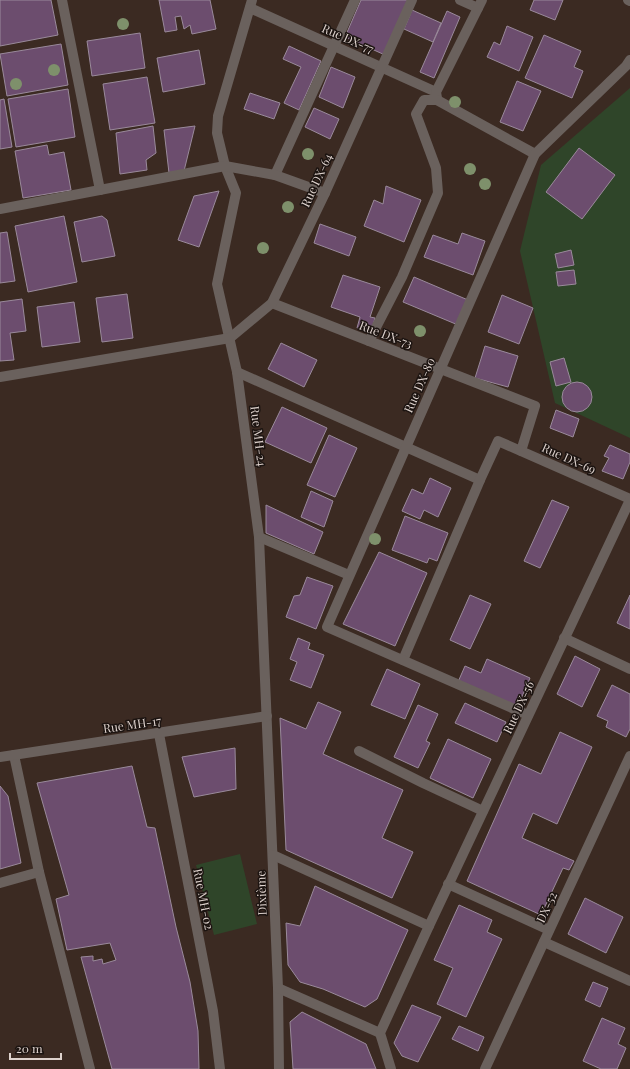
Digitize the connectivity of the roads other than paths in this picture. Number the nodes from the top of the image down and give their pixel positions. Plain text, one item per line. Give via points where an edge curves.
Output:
1 (62, 0) edge
2 (355, 0) edge
3 (412, 0) edge
4 (460, 0) edge
5 (251, 4) edge
6 (480, 4) edge
7 (334, 46) junction
8 (630, 60) edge
9 (382, 68) junction
10 (436, 96) junction
11 (535, 154) junction
12 (225, 166) junction
13 (275, 175) junction
14 (100, 190) junction
15 (325, 193) junction
16 (0, 209) edge
17 (272, 303) junction
18 (230, 338) junction
19 (369, 341) junction
20 (440, 369) junction
21 (238, 372) junction
22 (0, 377) edge
23 (406, 447) junction
24 (521, 451) junction
25 (480, 480) junction
26 (630, 500) edge
27 (259, 537) junction
28 (349, 575) junction
29 (564, 638) junction
30 (403, 660) junction
31 (630, 669) edge
32 (528, 715) junction
33 (267, 716) junction
34 (159, 734) junction
35 (359, 751) dead end
36 (14, 755) junction
37 (630, 756) edge
38 (0, 757) edge
39 (483, 811) junction
40 (273, 855) junction
41 (38, 872) junction
42 (0, 883) edge
43 (448, 884) junction
44 (428, 926) junction
45 (549, 930) junction
46 (544, 942) junction
47 (630, 981) edge
48 (278, 988) junction
49 (380, 1033) junction
50 (90, 1069) edge
51 (220, 1069) edge
52 (279, 1069) edge
53 (391, 1069) edge
54 (485, 1069) edge

1 - 14 street
2 - 7 street
3 - 9 street, Rue DX-64
4 - 6 street
5 - 7 street, Rue DX-77
5 - 12 street, Rue MH-24 via 218,116 217,133
6 - 10 street
7 - 9 street, Rue DX-77
7 - 13 street
8 - 11 street
9 - 10 street, Rue DX-77
9 - 15 street, Rue DX-64
10 - 11 street, Rue DX-77
10 - 19 street via 424,100 416,114 436,168 438,193 402,277
11 - 20 street, Rue DX-80
12 - 13 street
12 - 14 street
12 - 18 street, Rue MH-24 via 236,193 217,284
13 - 15 street
14 - 16 street
15 - 17 street, Rue DX-64
17 - 18 street
17 - 19 street, Rue DX-73
18 - 21 street, Rue MH-24
18 - 22 street
19 - 20 street, Rue DX-73
20 - 23 street, Rue DX-80
20 - 24 street, Rue DX-73 via 535,406
21 - 23 street
21 - 27 street, Rue MH-24
23 - 25 street
23 - 28 street, Rue DX-80
24 - 25 street, Rue DX-69 via 498,441
24 - 26 street, Rue DX-69
25 - 30 street
26 - 29 street, Rue DX-56
27 - 28 street
27 - 33 street, Rue MH-24
28 - 30 street, Rue DX-80 via 326,627
29 - 31 street
29 - 32 street, Rue DX-56
30 - 32 street
32 - 39 street, Rue DX-56
33 - 34 street, Rue MH-17
33 - 40 street, Dixième
34 - 36 street, Rue MH-17
34 - 51 street, Rue MH-02 via 213,1011
35 - 39 street
36 - 38 street, Rue MH-17
36 - 41 street
37 - 45 street, DX-52 / DX-52
39 - 43 street, Rue DX-56
40 - 44 street
40 - 48 street, Dixième
41 - 42 street
41 - 50 street
43 - 44 street, Rue DX-56
43 - 45 street
44 - 49 street, Rue DX-56
45 - 46 street, DX-52 / DX-52
46 - 47 street
46 - 54 street, DX-52 / DX-52
48 - 49 street
48 - 52 street, Dixième
49 - 53 street

